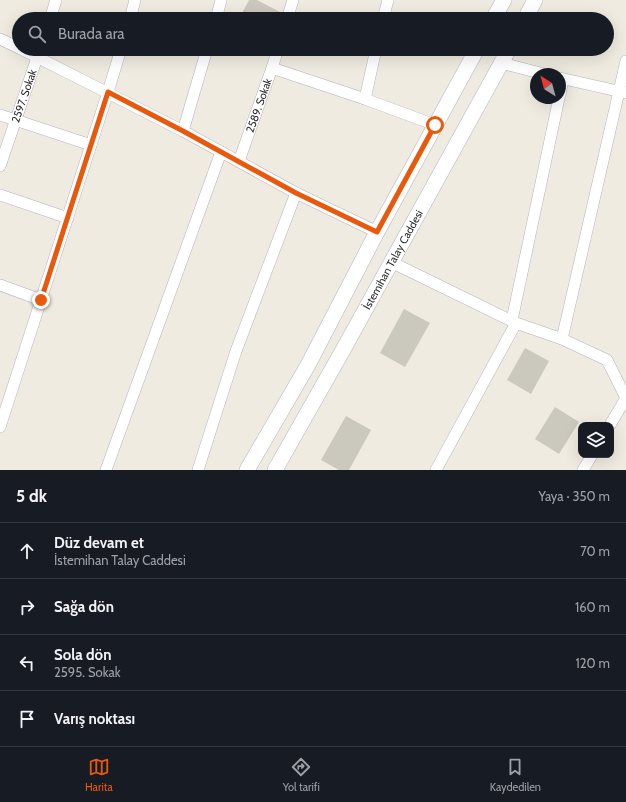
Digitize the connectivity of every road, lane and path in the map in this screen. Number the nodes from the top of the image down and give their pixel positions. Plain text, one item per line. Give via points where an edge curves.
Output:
1 (56, 0) edge
2 (135, 0) edge
3 (221, 0) edge
4 (293, 0) edge
5 (388, 0) edge
6 (504, 0) edge
7 (535, 0) edge
8 (52, 12) edge
9 (132, 12) edge
10 (218, 12) edge
11 (289, 12) edge
12 (385, 12) edge
13 (497, 12) edge
14 (529, 12) edge
15 (0, 39) edge
16 (12, 45) edge
17 (37, 56) edge
18 (43, 56) edge
19 (119, 56) edge
20 (205, 56) edge
21 (276, 56) edge
22 (374, 56) edge
23 (473, 56) edge
24 (505, 56) edge
25 (626, 61) edge
26 (501, 64) junction
27 (272, 68) junction
28 (530, 71) edge
29 (566, 79) edge
30 (108, 92) junction
31 (622, 92) edge
32 (365, 99) junction
33 (558, 104) edge
34 (0, 115) edge
35 (16, 120) junction
36 (435, 125) junction
37 (183, 131) junction
38 (91, 145) junction
39 (221, 152) junction
40 (238, 161) junction
41 (0, 166) edge
42 (296, 193) junction
43 (0, 195) edge
44 (68, 218) junction
45 (377, 232) junction
46 (391, 262) junction
47 (0, 285) edge
48 (41, 300) junction
49 (514, 322) junction
50 (562, 339) junction
51 (623, 385) edge
52 (626, 398) edge
53 (612, 422) edge
54 (0, 427) edge
55 (590, 458) edge
56 (106, 470) edge
57 (198, 470) edge
58 (247, 470) edge
59 (275, 470) edge
60 (436, 470) edge
61 (584, 470) edge

1 - 8 street
2 - 9 street
3 - 10 street
4 - 11 street
5 - 12 street
6 - 13 street
7 - 14 street
15 - 16 street
17 - 35 street, 2597. Sokak
18 - 30 street
19 - 30 street
20 - 37 street
21 - 27 street, 2589. Sokak
22 - 32 street
23 - 36 street
24 - 26 street, İstemihan Talay Caddesi
25 - 31 street
26 - 28 street
26 - 46 street, İstemihan Talay Caddesi
27 - 32 street
27 - 40 street, 2589. Sokak
29 - 31 street
30 - 37 street
30 - 38 street
31 - 50 street
32 - 36 street
33 - 49 street
34 - 35 street
35 - 38 street
35 - 41 street, 2597. Sokak
36 - 45 street
37 - 39 street
38 - 44 street
39 - 40 street
39 - 56 street
40 - 42 street
42 - 45 street
42 - 57 street via 236,351
43 - 44 street
44 - 48 street
45 - 58 street via 308,365
46 - 49 street
46 - 59 street, İstemihan Talay Caddesi
47 - 48 street
48 - 54 street
49 - 50 street
49 - 60 street
50 - 51 street via 607,360
51 - 52 street
52 - 53 street
55 - 61 street

